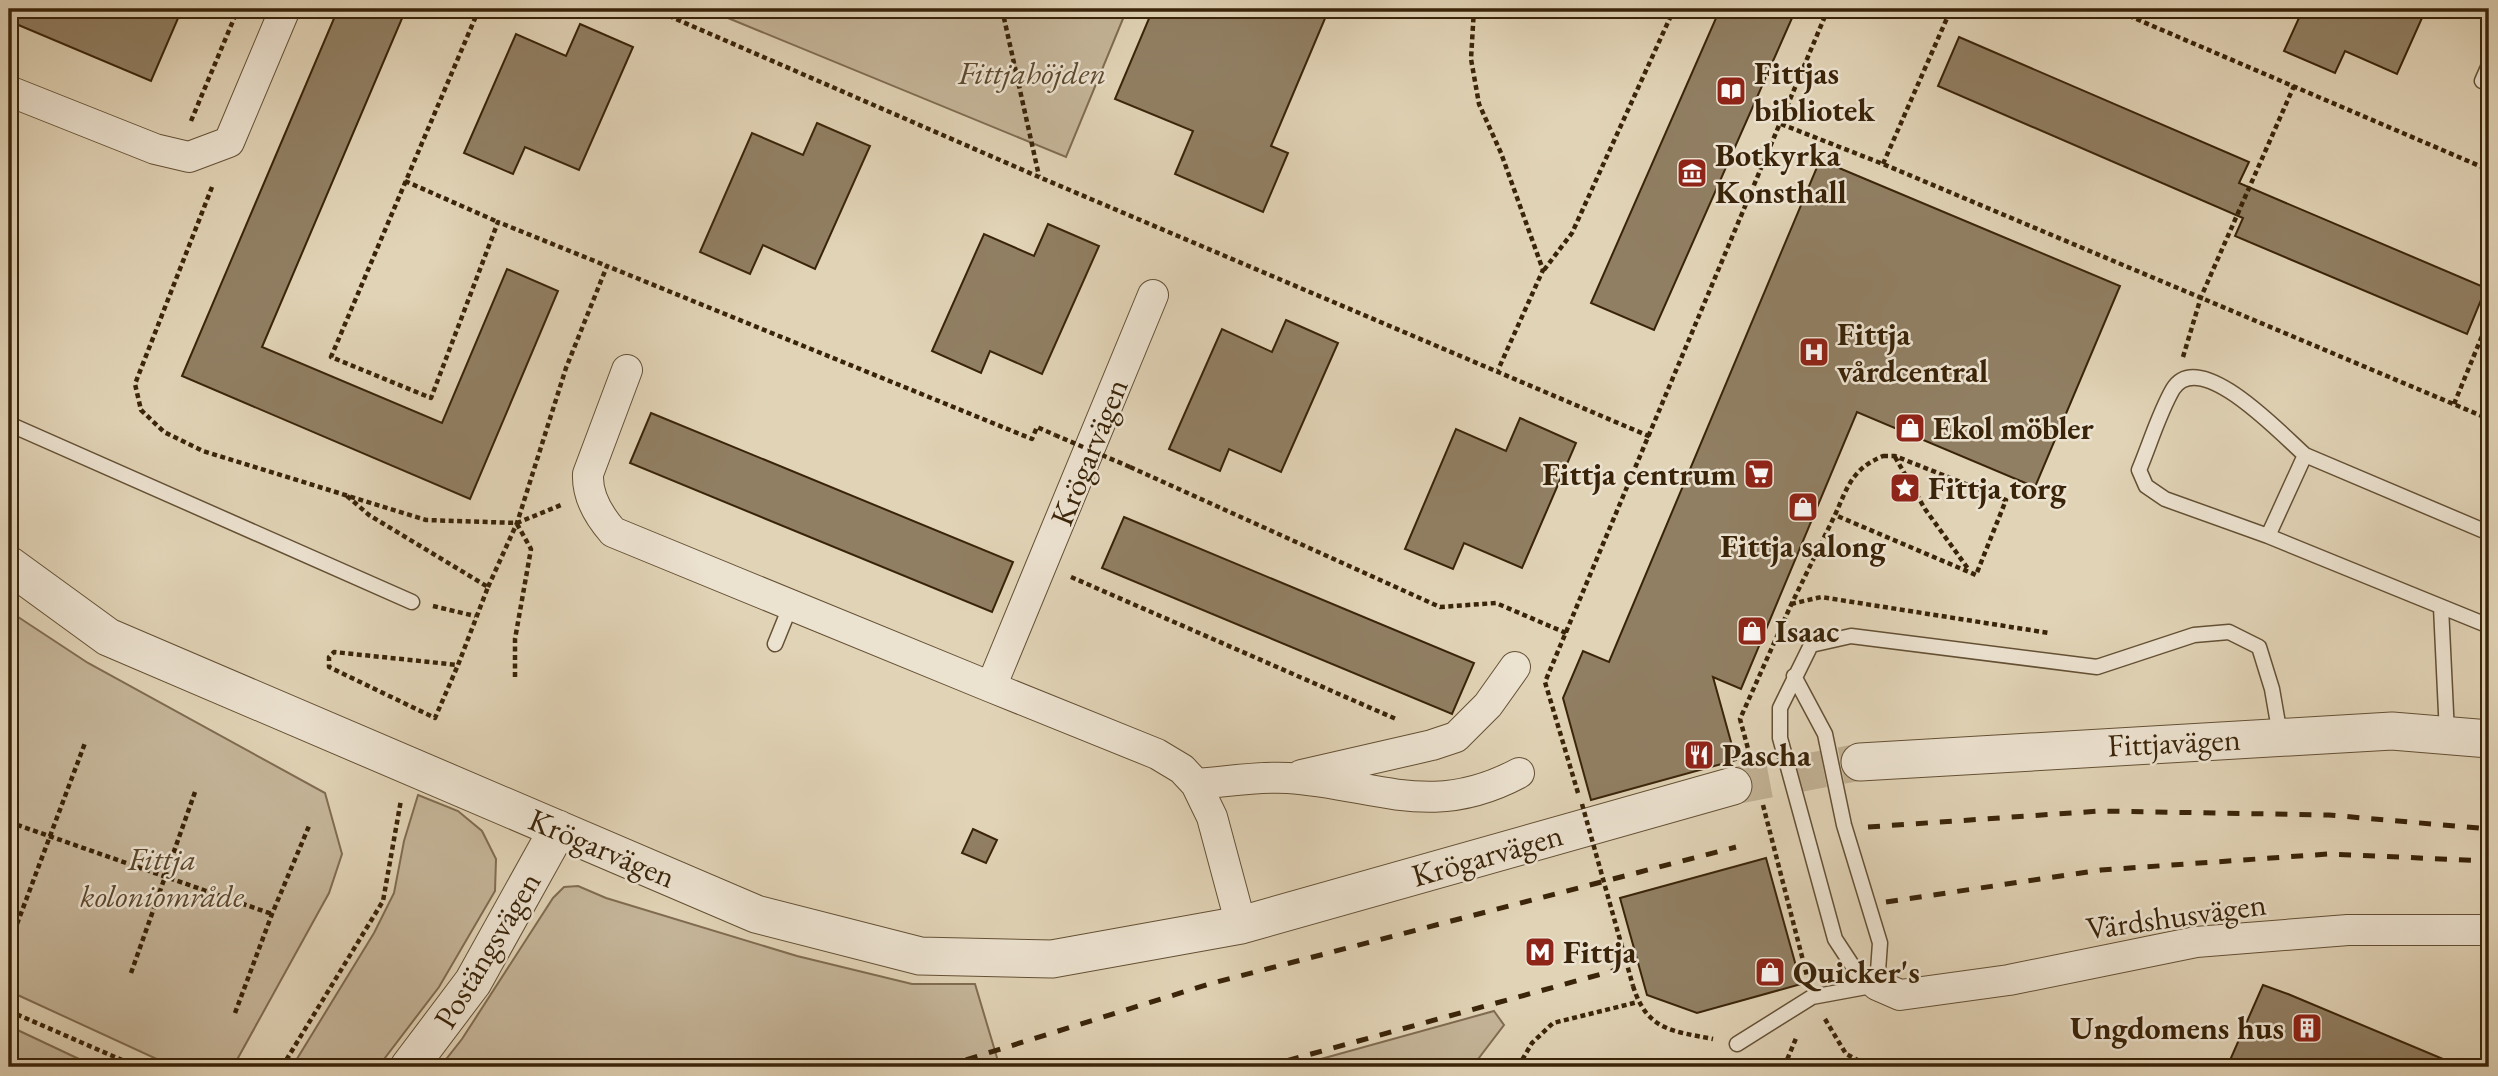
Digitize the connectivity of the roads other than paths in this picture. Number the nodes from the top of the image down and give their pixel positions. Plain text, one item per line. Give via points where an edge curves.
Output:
1 (285, 9) edge
2 (2489, 65) edge
3 (2482, 81) dead end
4 (9, 91) edge
5 (1153, 295) dead end
6 (627, 370) dead end
7 (9, 425) edge
8 (2305, 455) junction
9 (2489, 533) edge
10 (2268, 536) junction
11 (9, 565) edge
12 (412, 602) road end
13 (790, 607) junction
14 (2441, 607) junction
15 (2489, 626) edge
16 (775, 644) dead end
17 (1515, 667) dead end
18 (1794, 676) junction
19 (991, 687) junction
20 (2280, 735) junction
21 (2447, 735) junction
22 (2489, 739) edge
23 (1860, 762) tunnel mouth
24 (1519, 773) dead end
25 (1287, 778) junction
26 (1196, 784) junction
27 (1733, 786) tunnel mouth
28 (558, 829) junction
29 (1241, 925) junction
30 (2489, 930) edge
31 (1877, 985) junction
32 (1737, 1044) road end
33 (409, 1067) edge

1 - 4 street via 229,142 189,157 155,149
2 - 3 lane
5 - 19 street, Krögarvägen
6 - 13 street via 588,474 587,484 603,521 613,532
7 - 12 lane
8 - 9 lane
8 - 10 lane
8 - 10 lane via 2231,389 2210,379 2187,379 2174,387 2139,470 2146,486 2165,499
10 - 14 lane
11 - 28 street, Krögarvägen via 108,637
13 - 16 lane
13 - 19 street
14 - 15 lane
14 - 21 lane
17 - 25 street via 1488,705 1456,737
18 - 20 lane, Värdshusvägen via 1811,645 1851,636 2097,667 2194,635 2229,632 2259,647
18 - 31 lane via 1825,734 1844,825 1880,943
18 - 31 lane, Värdshusvägen via 1780,708 1780,738 1835,939 1856,971
19 - 26 street via 1157,754
20 - 21 street, Fittjavägen via 2392,731
20 - 23 street, Fittjavägen
21 - 22 street, Fittjavägen
24 - 25 street, Krögarvägen via 1491,788 1433,798 1398,797
25 - 26 street, Krögarvägen
26 - 29 street via 1212,817
27 - 29 street, Krögarvägen
28 - 29 street, Krögarvägen via 756,914 920,956 1052,959
28 - 33 street, Postängsvägen via 473,982
30 - 31 street, Värdshusvägen via 2348,930 2196,942 2009,980 1900,995
31 - 32 lane via 1812,997

